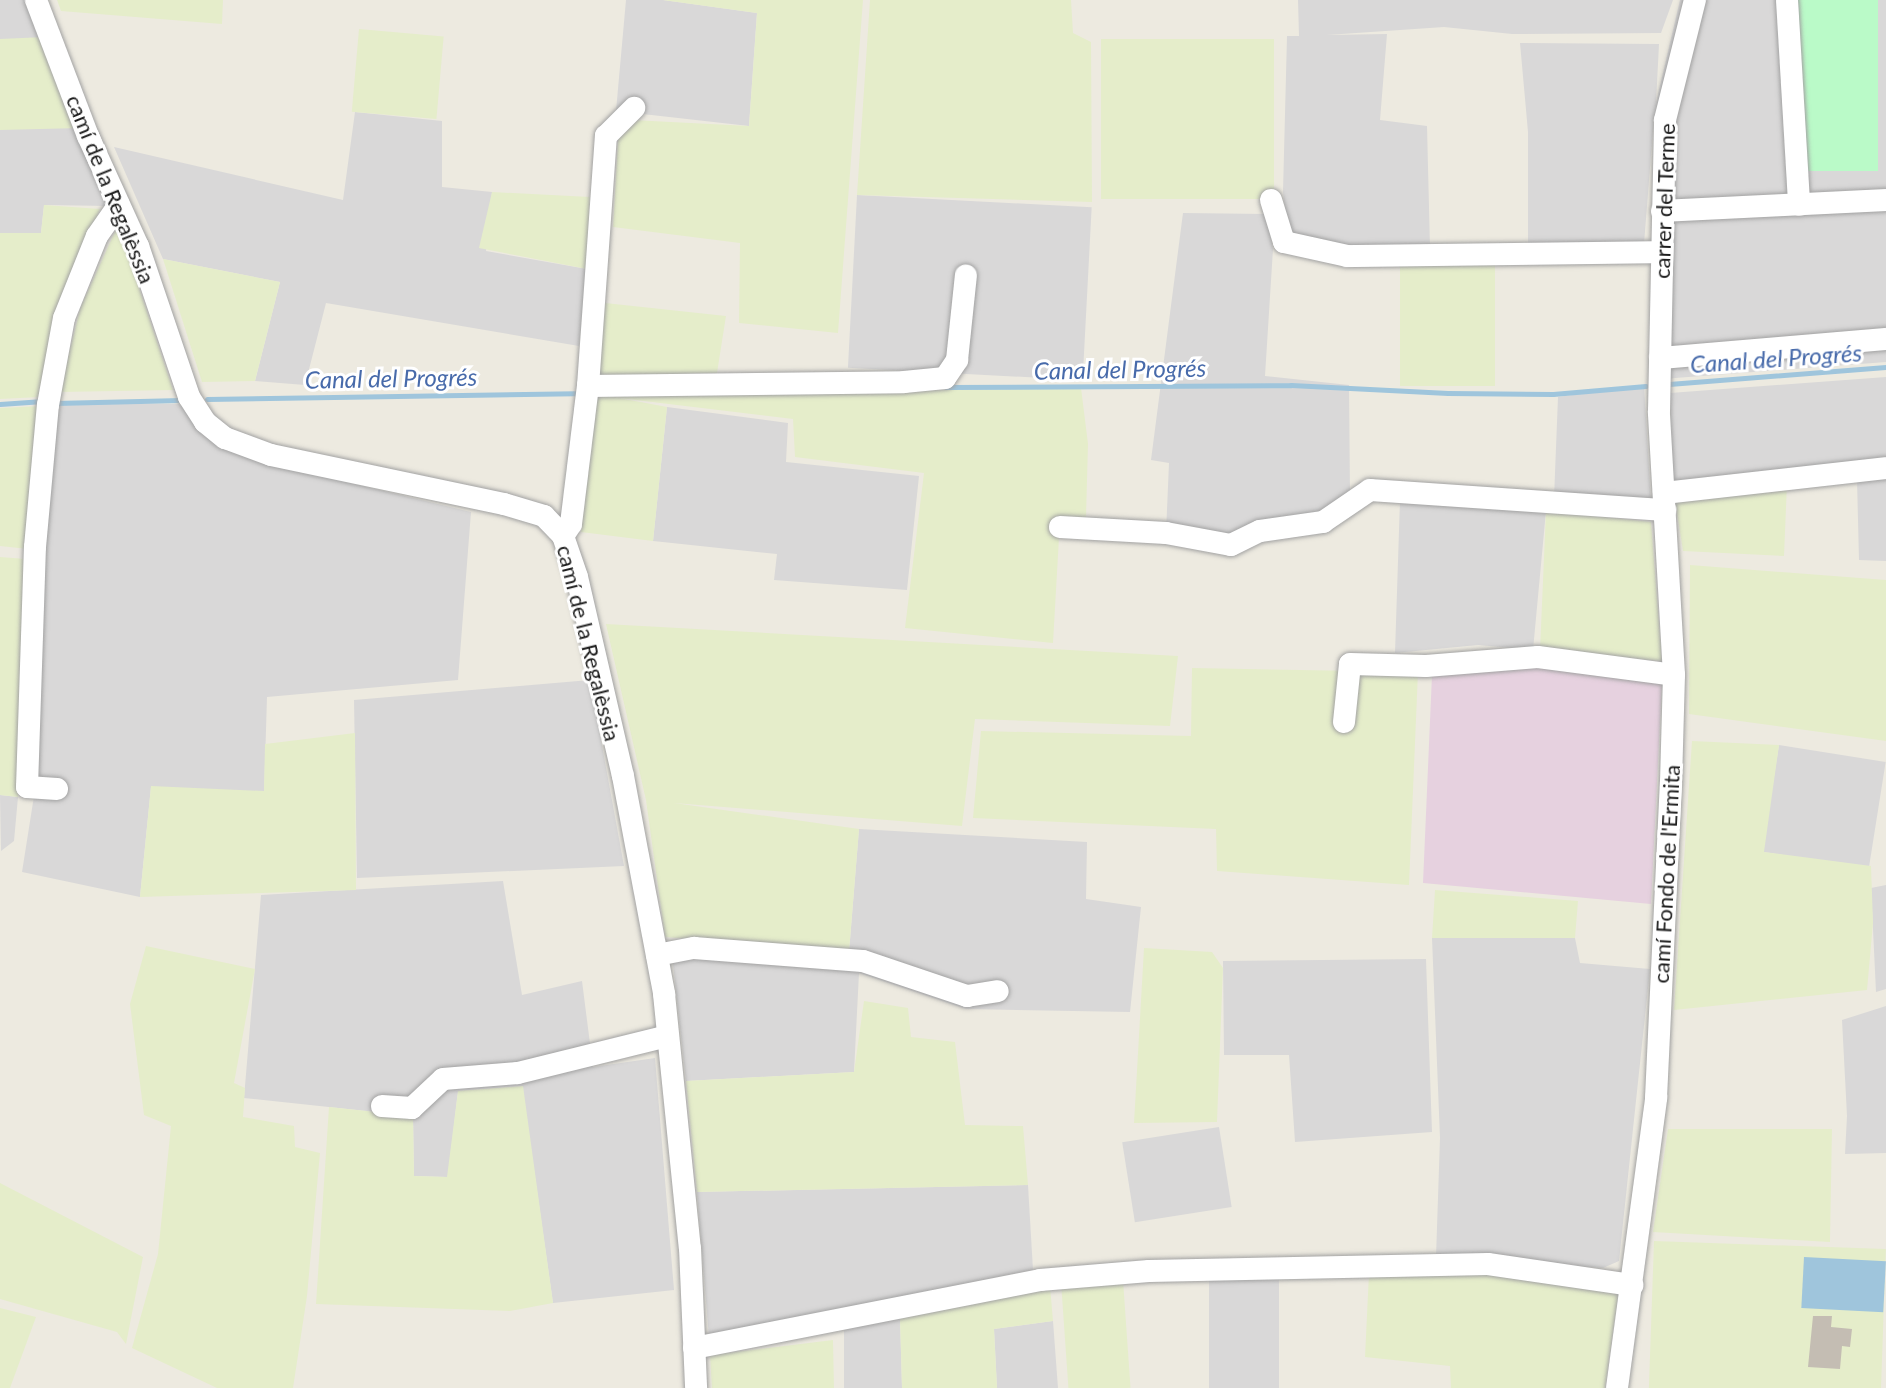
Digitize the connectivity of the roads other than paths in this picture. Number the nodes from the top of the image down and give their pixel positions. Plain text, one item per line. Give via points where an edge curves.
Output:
1 (36, 0) edge
2 (1695, 0) edge
3 (1787, 0) edge
4 (634, 108) dead end
5 (1271, 200) dead end
6 (1886, 200) edge
7 (119, 205) junction
8 (1799, 205) junction
9 (1662, 211) junction
10 (1661, 252) junction
11 (966, 275) dead end
12 (1886, 339) edge
13 (1660, 358) junction
14 (588, 386) junction
15 (1886, 468) edge
16 (1665, 502) junction
17 (1060, 527) dead end
18 (563, 536) junction
19 (1674, 675) junction
20 (1344, 722) dead end
21 (57, 789) dead end
22 (657, 955) junction
23 (998, 991) dead end
24 (668, 1036) junction
25 (382, 1106) dead end
26 (1632, 1285) junction
27 (694, 1348) junction
28 (696, 1388) edge
29 (1617, 1388) edge

1 - 7 street, camí de la Regalèssia
2 - 9 street, carrer del Terme via 1665,120
3 - 8 street
4 - 14 street via 606,136
5 - 10 street via 1284,242 1347,256
6 - 8 street
7 - 18 street, camí de la Regalèssia via 189,397 205,422 225,438 271,455 504,504 544,516
7 - 21 street via 97,236 64,318 48,405 35,547 27,787
8 - 9 street
9 - 10 street, carrer del Terme
10 - 13 street, carrer del Terme
11 - 14 street via 957,360 945,378
12 - 13 street
13 - 16 street, camí Fondo de l'Ermita
14 - 18 street via 571,524
15 - 16 street
16 - 17 street via 1370,490 1323,522 1260,531 1231,545 1166,533
16 - 19 street, camí Fondo de l'Ermita
18 - 22 street, camí de la Regalèssia via 623,776
19 - 20 street via 1538,657 1426,666 1350,664
19 - 26 street, camí Fondo de l'Ermita via 1656,1098
22 - 23 street via 694,948 863,961 967,996
22 - 24 street, camí de la Regalèssia
24 - 25 street via 518,1073 443,1079 412,1108
24 - 27 street, camí de la Regalèssia via 690,1248
26 - 27 street via 1488,1264 1149,1271 1040,1280
26 - 29 street, camí Fondo de l'Ermita
27 - 28 street, camí de la Regalèssia

